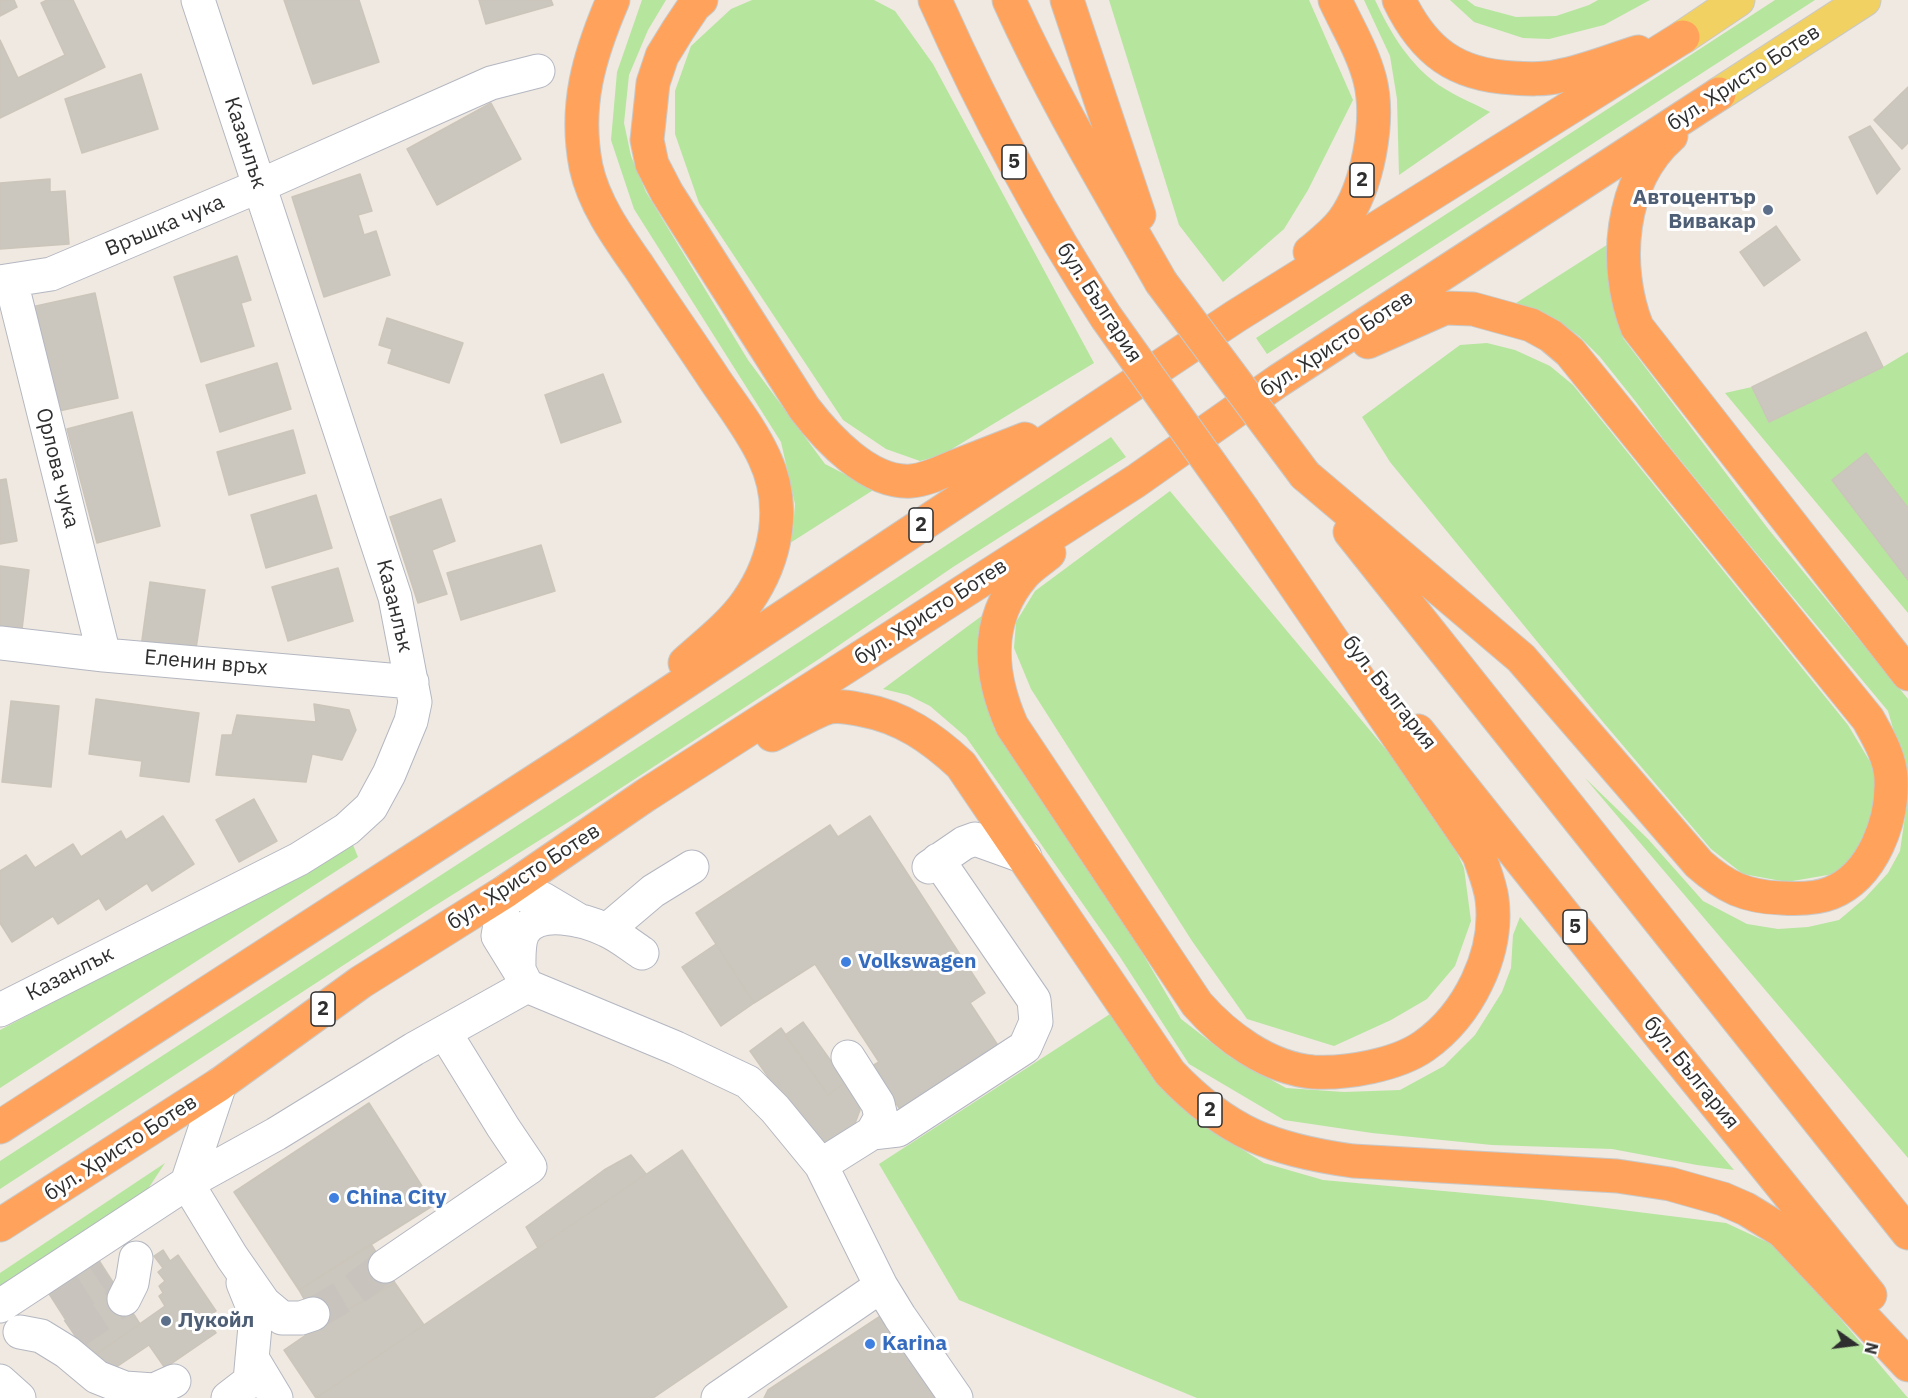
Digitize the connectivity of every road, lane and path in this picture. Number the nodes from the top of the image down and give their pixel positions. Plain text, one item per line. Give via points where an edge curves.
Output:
1 (198, 0) edge
2 (613, 0) edge
3 (701, 0) edge
4 (913, 0) edge
5 (935, 0) edge
6 (1009, 0) edge
7 (1067, 0) edge
8 (1335, 0) edge
9 (1399, 0) edge
10 (1738, 0) edge
11 (1864, 0) edge
12 (1683, 38) junction
13 (538, 71) dead end
14 (1719, 94) junction
15 (1014, 162) junction
16 (259, 186) junction
17 (5, 281) edge
18 (1161, 282) junction
19 (1236, 316) junction
20 (1278, 381) junction
21 (1088, 413) junction
22 (1305, 475) junction
23 (1136, 481) junction
24 (1244, 511) junction
25 (0, 643) edge
26 (104, 654) junction
27 (1908, 674) edge
28 (412, 682) junction
29 (606, 735) junction
30 (646, 795) junction
31 (1024, 857) junction
32 (692, 867) dead end
33 (506, 891) junction
34 (593, 926) junction
35 (642, 952) dead end
36 (523, 978) junction
37 (0, 1010) edge
38 (445, 1033) junction
39 (848, 1057) dead end
40 (220, 1084) junction
41 (0, 1127) edge
42 (872, 1133) junction
43 (821, 1165) junction
44 (187, 1183) junction
45 (0, 1225) edge
46 (1908, 1233) edge
47 (232, 1257) junction
48 (136, 1258) dead end
49 (385, 1266) tunnel mouth
50 (881, 1286) junction
51 (124, 1299) tunnel mouth
52 (0, 1306) edge
53 (313, 1314) tunnel mouth
54 (50, 1338) dead end
55 (1908, 1342) edge
56 (252, 1358) junction
57 (1908, 1365) edge
58 (174, 1381) dead end
59 (228, 1398) edge
60 (276, 1398) edge
61 (718, 1398) edge
62 (956, 1398) edge

1 - 16 street, Казанлък
2 - 29 highway via 587,72 582,107 587,170 610,225 764,456 777,498 777,524 766,569 746,604
3 - 21 highway via 662,56 653,83 647,140 652,165 822,432 872,470 894,480 913,481
4 - 15 highway via 938,27
5 - 15 highway, бул. България / 5
6 - 18 highway via 1067,119
7 - 18 highway
8 - 19 highway, 2 via 1371,81 1373,126 1369,160 1352,207 1336,230
9 - 12 highway via 1432,49 1473,73 1499,77 1558,77
10 - 12 main road
11 - 14 main road, бул. Христо Ботев
12 - 19 highway
13 - 16 street, Връшка чука via 491,83
14 - 20 highway, бул. Христо Ботев
14 - 27 highway via 1660,146 1636,186 1624,236 1627,303 1636,327
15 - 24 highway, бул. България / 5, bridge via 1106,318
16 - 17 street, Връшка чука via 51,274
16 - 28 street, Казанлък via 395,597
17 - 26 street, Орлова чука
18 - 22 highway, bridge
19 - 21 highway, 2
20 - 22 highway via 1445,308 1502,316 1551,336 1570,352 1868,719 1887,757 1891,777 1890,801 1877,850 1846,884 1830,893 1809,898 1768,898 1728,887 1699,864 1521,658
20 - 23 highway, бул. Христо Ботев / 2
21 - 29 highway, 2
22 - 46 highway
23 - 24 highway via 1024,573 1010,594 999,617 994,642 994,668 1001,700 1012,726 1207,1016 1235,1040 1273,1061 1312,1072 1355,1070 1401,1058 1422,1047 1454,1019 1469,999 1488,950 1492,900 1479,855
23 - 30 highway, бул. Христо Ботев / 2
24 - 55 highway, бул. България / 5
25 - 26 street, Еленин връх
26 - 28 street, Еленин връх
28 - 37 street, Казанлък via 415,702 411,721 389,774 371,807 347,829 299,859
29 - 41 highway, 2
30 - 31 highway, 2 via 830,707 850,708 904,723 945,750 962,765
30 - 33 highway, бул. Христо Ботев / 2
31 - 42 street via 975,839 934,863 1034,1000 1036,1022 1025,1047 898,1130
31 - 57 highway, 2 via 1170,1073 1212,1112 1236,1127 1287,1150 1353,1161 1617,1176 1670,1184 1723,1199 1782,1231
32 - 34 street
33 - 34 street via 543,899
33 - 36 street via 498,936
33 - 40 highway, бул. Христо Ботев / 2 via 361,982
34 - 35 street
34 - 36 street via 552,917 536,921 524,932 519,952
36 - 38 street
36 - 43 street via 748,1082
38 - 44 street
38 - 49 street via 530,1167
39 - 42 street via 878,1104 881,1117
40 - 44 street
40 - 45 highway, бул. Христо Ботев / 2
42 - 43 street
43 - 50 street
44 - 47 street
44 - 52 street
47 - 53 street via 264,1303 282,1318
47 - 56 street via 256,1315
48 - 51 street via 132,1283
50 - 61 street
50 - 62 street
54 - 58 street via 96,1377 125,1388 154,1390
56 - 59 street via 250,1381
56 - 60 street

